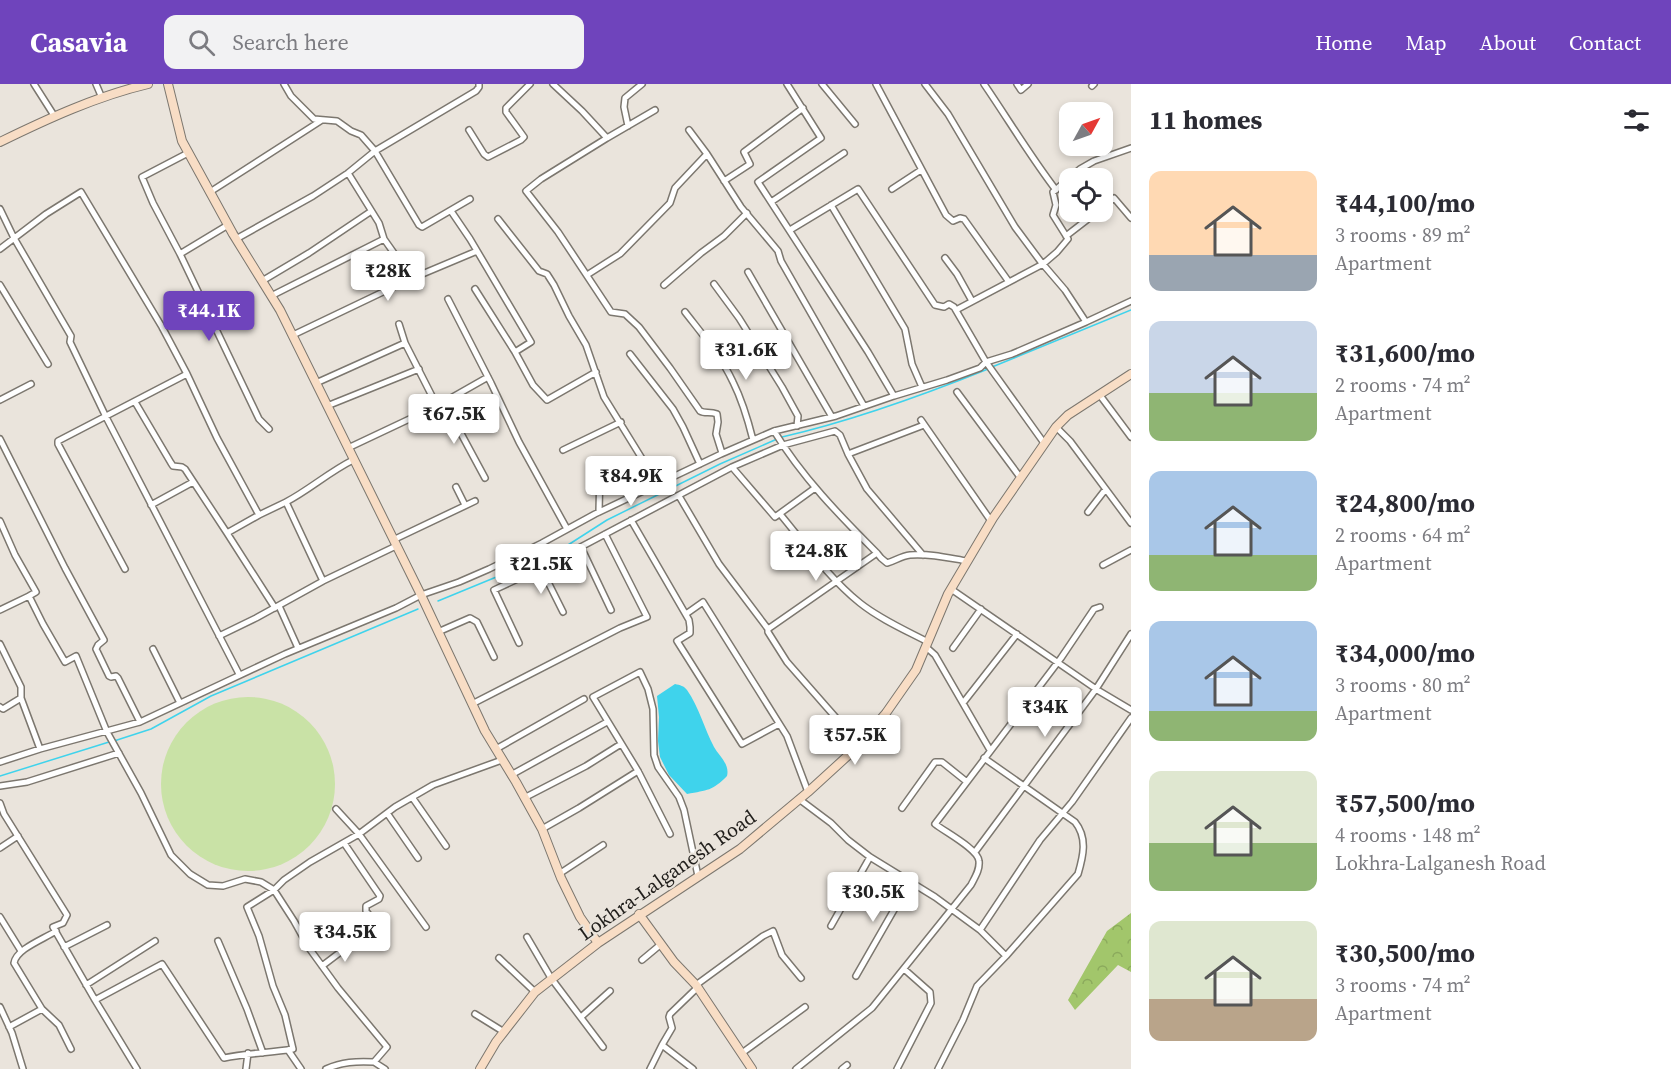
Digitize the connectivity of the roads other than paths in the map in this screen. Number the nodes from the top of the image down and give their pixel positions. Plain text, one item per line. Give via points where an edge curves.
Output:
1 (34, 84) edge
2 (96, 84) edge
3 (148, 84) edge
4 (168, 84) edge
5 (284, 84) edge
6 (479, 84) edge
7 (530, 84) edge
8 (553, 84) edge
9 (642, 84) edge
10 (787, 84) edge
11 (822, 84) edge
12 (876, 84) edge
13 (925, 84) edge
14 (984, 84) edge
15 (1017, 84) edge
16 (1028, 84) edge
17 (102, 98) junction
18 (803, 108) junction
19 (655, 110) dead end
20 (55, 117) junction
21 (323, 119) junction
22 (855, 124) dead end
23 (628, 126) junction
24 (469, 130) dead end
25 (689, 130) dead end
26 (607, 138) junction
27 (0, 142) edge
28 (1131, 148) edge
29 (375, 151) junction
30 (188, 153) junction
31 (844, 153) dead end
32 (707, 154) junction
33 (921, 170) junction
34 (348, 173) junction
35 (724, 181) junction
36 (892, 189) dead end
37 (1056, 190) junction
38 (210, 192) junction
39 (1113, 199) edge
40 (470, 200) dead end
41 (771, 202) junction
42 (831, 205) junction
43 (0, 209) edge
44 (451, 211) junction
45 (370, 212) junction
46 (747, 213) junction
47 (1131, 218) edge
48 (498, 219) dead end
49 (1084, 222) edge
50 (228, 225) junction
51 (790, 230) junction
52 (1066, 236) junction
53 (14, 238) junction
54 (236, 238) junction
55 (384, 239) junction
56 (0, 249) edge
57 (477, 251) junction
58 (180, 254) junction
59 (945, 258) dead end
60 (1043, 264) junction
61 (748, 272) dead end
62 (587, 275) junction
63 (408, 280) junction
64 (262, 281) junction
65 (1009, 282) junction
66 (714, 284) dead end
67 (0, 285) edge
68 (664, 285) dead end
69 (475, 288) dead end
70 (272, 296) junction
71 (448, 299) dead end
72 (1131, 301) edge
73 (972, 302) junction
74 (956, 310) junction
75 (685, 312) dead end
76 (1086, 322) junction
77 (399, 324) dead end
78 (292, 335) junction
79 (405, 343) junction
80 (515, 352) junction
81 (630, 354) dead end
82 (48, 364) dead end
83 (988, 364) junction
84 (418, 369) junction
85 (596, 372) junction
86 (187, 374) junction
87 (1131, 374) edge
88 (488, 377) junction
89 (316, 383) junction
90 (31, 384) dead end
91 (922, 387) junction
92 (957, 392) dead end
93 (1099, 394) junction
94 (894, 396) junction
95 (0, 400) edge
96 (135, 402) junction
97 (444, 402) junction
98 (327, 406) junction
99 (437, 406) junction
100 (864, 406) junction
101 (106, 417) junction
102 (832, 417) junction
103 (621, 423) junction
104 (797, 426) junction
105 (1056, 427) junction
106 (269, 429) dead end
107 (775, 433) junction
108 (1131, 437) edge
109 (0, 440) edge
110 (753, 440) junction
111 (1044, 443) junction
112 (782, 444) junction
113 (348, 448) junction
114 (563, 450) dead end
115 (722, 453) junction
116 (848, 454) junction
117 (353, 460) junction
118 (700, 464) junction
119 (732, 467) junction
120 (600, 469) dead end
121 (1020, 477) junction
122 (485, 478) dead end
123 (193, 482) junction
124 (456, 486) dead end
125 (655, 486) junction
126 (815, 488) junction
127 (1105, 490) junction
128 (679, 496) junction
129 (475, 501) dead end
130 (286, 502) junction
131 (151, 505) junction
132 (465, 505) junction
133 (599, 512) junction
134 (1088, 512) dead end
135 (780, 514) junction
136 (259, 515) junction
137 (631, 520) junction
138 (0, 521) edge
139 (991, 521) junction
140 (1131, 523) edge
141 (567, 529) junction
142 (227, 533) junction
143 (605, 534) junction
144 (395, 543) junction
145 (580, 547) junction
146 (1131, 550) edge
147 (877, 553) junction
148 (923, 555) junction
149 (967, 561) junction
150 (1103, 565) dead end
151 (541, 568) junction
152 (125, 569) dead end
153 (323, 581) junction
154 (837, 581) junction
155 (951, 589) junction
156 (421, 595) junction
157 (29, 596) junction
158 (277, 607) junction
159 (1100, 607) dead end
160 (981, 609) junction
161 (0, 610) edge
162 (611, 610) dead end
163 (562, 612) dead end
164 (686, 614) junction
165 (768, 630) junction
166 (438, 632) junction
167 (1017, 634) junction
168 (1131, 634) edge
169 (219, 636) junction
170 (519, 643) dead end
171 (0, 644) edge
172 (927, 645) junction
173 (153, 648) dead end
174 (298, 648) junction
175 (953, 648) dead end
176 (494, 657) dead end
177 (1058, 662) junction
178 (239, 674) junction
179 (1096, 689) junction
180 (21, 698) junction
181 (584, 699) dead end
182 (180, 703) junction
183 (963, 703) junction
184 (472, 704) junction
185 (0, 707) edge
186 (1131, 710) edge
187 (1131, 718) edge
188 (140, 722) junction
189 (607, 722) junction
190 (779, 724) junction
191 (107, 732) junction
192 (621, 744) junction
193 (859, 744) junction
194 (40, 749) junction
195 (496, 749) junction
196 (990, 750) junction
197 (119, 753) junction
198 (984, 758) junction
199 (502, 760) junction
200 (0, 762) edge
201 (638, 771) junction
202 (511, 775) junction
203 (967, 782) junction
204 (0, 786) edge
205 (1023, 786) junction
206 (808, 792) junction
207 (412, 797) junction
208 (524, 798) junction
209 (799, 799) junction
210 (0, 803) edge
211 (902, 808) dead end
212 (336, 809) dead end
213 (387, 813) junction
214 (1062, 814) junction
215 (542, 829) junction
216 (359, 834) junction
217 (670, 834) dead end
218 (18, 836) junction
219 (344, 843) junction
220 (603, 845) dead end
221 (446, 846) dead end
222 (0, 848) edge
223 (975, 852) junction
224 (418, 858) dead end
225 (870, 858) junction
226 (560, 874) junction
227 (698, 876) junction
228 (910, 882) junction
229 (274, 890) junction
230 (952, 909) junction
231 (639, 914) junction
232 (0, 917) edge
233 (376, 924) dead end
234 (107, 925) dead end
235 (831, 926) dead end
236 (426, 927) dead end
237 (980, 930) junction
238 (56, 931) junction
239 (527, 937) dead end
240 (155, 941) dead end
241 (218, 941) dead end
242 (355, 941) dead end
243 (598, 942) junction
244 (660, 945) junction
245 (64, 946) junction
246 (21, 951) junction
247 (1006, 956) junction
248 (499, 958) dead end
249 (642, 960) dead end
250 (322, 966) junction
251 (904, 969) junction
252 (856, 976) dead end
253 (551, 978) junction
254 (801, 978) dead end
255 (86, 985) junction
256 (697, 986) junction
257 (610, 991) dead end
258 (535, 992) junction
259 (95, 1000) junction
260 (0, 1007) edge
261 (806, 1007) dead end
262 (42, 1009) junction
263 (475, 1014) dead end
264 (581, 1017) junction
265 (9, 1027) junction
266 (504, 1032) junction
267 (662, 1045) junction
268 (603, 1047) dead end
269 (71, 1049) dead end
270 (288, 1050) junction
271 (248, 1053) junction
272 (263, 1053) junction
273 (742, 1053) junction
274 (374, 1062) junction
275 (847, 1065) dead end
276 (23, 1069) edge
277 (137, 1069) edge
278 (246, 1069) edge
279 (301, 1069) edge
280 (326, 1069) edge
281 (384, 1069) edge
282 (480, 1069) edge
283 (650, 1069) edge
284 (693, 1069) edge
285 (752, 1069) edge
286 (796, 1069) edge
287 (842, 1069) edge
288 (897, 1069) edge
289 (938, 1069) edge

1 - 20 street
2 - 17 street
3 - 17 street
4 - 30 street
5 - 21 street via 314,119
6 - 29 street via 476,91
7 - 24 street via 506,108 524,136 521,140 488,158
8 - 26 street
9 - 23 street via 625,98
10 - 18 street
11 - 22 street
12 - 33 street
13 - 60 street via 948,114 1015,227
14 - 37 street
15 - 16 street via 1021,90
17 - 20 street
18 - 35 street via 744,152 750,164
18 - 41 street via 821,138 758,182
19 - 23 street
20 - 27 street
21 - 29 street via 336,120 361,135
21 - 38 street
23 - 26 street
25 - 32 street
26 - 62 street via 526,191
28 - 37 street via 1094,161
29 - 34 street
29 - 44 street via 419,225 422,227
30 - 38 street
30 - 58 street via 142,177
31 - 41 street
32 - 35 street
32 - 62 street via 675,188 670,203 620,254
33 - 36 street
33 - 65 street via 946,215 953,221 964,219
34 - 45 street
34 - 54 street
35 - 46 street
37 - 52 street via 1053,215
38 - 50 street
39 - 47 street
40 - 44 street
41 - 51 street
42 - 51 street
42 - 74 street via 858,189 935,305 949,304
42 - 91 street via 905,329 912,364
43 - 53 street
44 - 57 street
45 - 55 street
45 - 64 street
46 - 68 street
46 - 100 street via 778,251
48 - 85 street via 538,271 547,274 586,345
49 - 52 street
50 - 54 street
50 - 58 street
51 - 94 street
52 - 60 street via 1068,239
53 - 56 street
53 - 86 street via 81,192
53 - 101 street via 71,336 70,342
54 - 64 street
55 - 63 street
55 - 70 street
57 - 63 street
57 - 80 street via 531,342
58 - 106 street via 259,419
59 - 73 street
60 - 65 street
60 - 76 street
61 - 102 street
62 - 115 street via 611,312 625,314 639,327 700,411 717,414 716,434
63 - 78 street
64 - 70 street
65 - 73 street
66 - 104 street via 782,387 798,416
67 - 82 street
69 - 80 street
70 - 78 street
71 - 88 street
72 - 76 street
73 - 74 street
74 - 83 street
75 - 110 street via 733,380
76 - 83 street
77 - 79 street
78 - 89 street
79 - 84 street
79 - 89 street
80 - 85 street via 533,385 547,400
81 - 118 street via 673,409
83 - 91 street
83 - 111 street
84 - 98 street
84 - 99 street
85 - 103 street via 604,397
86 - 96 street
86 - 136 street
87 - 93 street, Lokhra-Lalganesh Road
88 - 97 street
88 - 141 street
89 - 98 street
90 - 95 street
91 - 94 street
92 - 121 street
93 - 105 street, Lokhra-Lalganesh Road
93 - 108 street
94 - 100 street
96 - 101 street
96 - 123 street via 173,466 185,469
97 - 99 street
97 - 122 street
98 - 113 street
99 - 113 street
100 - 102 street
101 - 131 street
101 - 152 street via 61,438 58,444
102 - 104 street
103 - 114 street
103 - 125 street
104 - 107 street
105 - 111 street, Lokhra-Lalganesh Road
105 - 127 street via 1071,441
107 - 110 street
107 - 112 street
109 - 188 street via 104,640 96,649 109,676 118,678
110 - 115 street
111 - 121 street, Lokhra-Lalganesh Road
112 - 116 street via 837,431
112 - 119 street
112 - 126 street
113 - 117 street
115 - 118 street
116 - 139 street via 922,422
116 - 148 street via 867,489
117 - 130 street
117 - 144 street
118 - 125 street
119 - 128 street
119 - 135 street via 775,517
120 - 133 street
121 - 139 street, Lokhra-Lalganesh Road
123 - 131 street
123 - 142 street
124 - 132 street
125 - 133 street
126 - 135 street
126 - 147 street
127 - 134 street
127 - 140 street
128 - 137 street
128 - 165 street via 719,564
129 - 132 street
130 - 136 street
130 - 153 street
131 - 169 street
132 - 144 street
133 - 141 street
135 - 154 street
136 - 142 street
137 - 143 street
137 - 164 street
138 - 157 street via 36,592
139 - 149 street, Lokhra-Lalganesh Road
141 - 156 street via 489,569
142 - 158 street
143 - 145 street
143 - 184 street via 647,617
144 - 153 street
144 - 156 street
145 - 151 street
145 - 162 street
146 - 150 street
147 - 148 street via 887,563 901,556
147 - 154 street
148 - 149 street
149 - 155 street, Lokhra-Lalganesh Road
151 - 163 street
151 - 170 street via 494,590
153 - 158 street
154 - 165 street
154 - 172 street via 873,613
155 - 160 street
155 - 172 street, Lokhra-Lalganesh Road
156 - 166 street
156 - 174 street
157 - 161 street
157 - 191 street via 64,662 76,656
158 - 169 street
158 - 174 street
159 - 177 street via 1094,609
160 - 167 street
160 - 175 street
164 - 190 street via 703,602
164 - 190 street via 690,633 677,641 742,744
165 - 193 street via 787,662
166 - 176 street via 470,618 477,622
166 - 184 street
167 - 177 street
167 - 183 street
168 - 179 street
169 - 178 street
171 - 180 street via 21,687
172 - 183 street
172 - 193 street, Lokhra-Lalganesh Road via 906,685
173 - 182 street
174 - 178 street
177 - 179 street
177 - 196 street
178 - 182 street
179 - 186 street
179 - 205 street
180 - 185 street
180 - 194 street
181 - 195 street
182 - 188 street
183 - 196 street
184 - 195 street
187 - 214 street
188 - 191 street
189 - 192 street
189 - 202 street
189 - 227 street via 593,697 640,672 653,709 654,755 684,810
190 - 206 street
191 - 194 street
191 - 197 street
192 - 201 street
192 - 208 street
193 - 206 street, Lokhra-Lalganesh Road
194 - 200 street
195 - 199 street
196 - 198 street
197 - 204 street via 27,782
197 - 229 street via 171,855 190,874 208,885 223,886 245,879
198 - 203 street
198 - 205 street
199 - 202 street
199 - 207 street via 435,784
201 - 215 street
201 - 217 street
202 - 208 street
203 - 211 street via 942,762 935,762
203 - 223 street via 935,824
205 - 214 street
205 - 223 street
206 - 209 street, Lokhra-Lalganesh Road
207 - 213 street
207 - 221 street
208 - 215 street
209 - 225 street
209 - 227 street, Lokhra-Lalganesh Road via 740,849
210 - 218 street
212 - 216 street
213 - 216 street
213 - 224 street
214 - 237 street
214 - 247 street via 1079,827 1084,844 1078,874
215 - 226 street
216 - 219 street
216 - 236 street
218 - 222 street
218 - 238 street via 67,915 53,927
219 - 229 street via 310,862
219 - 233 street via 380,896 366,906
220 - 226 street
223 - 230 street via 978,869
225 - 228 street
225 - 235 street
226 - 243 street via 580,917
227 - 231 street, Lokhra-Lalganesh Road
228 - 230 street
228 - 252 street
229 - 250 street
229 - 270 street via 247,907 285,1015 293,1049
230 - 237 street
230 - 251 street
231 - 243 street, Lokhra-Lalganesh Road
231 - 244 street
232 - 246 street
234 - 245 street
237 - 247 street
238 - 245 street
238 - 246 street
239 - 253 street
240 - 255 street
241 - 272 street
242 - 250 street
243 - 253 street, Lokhra-Lalganesh Road
244 - 249 street
244 - 256 street
245 - 255 street
246 - 262 street via 14,963
247 - 289 street via 977,986
248 - 258 street
250 - 274 street via 387,1047
251 - 286 street via 872,1008
251 - 288 street via 930,992 931,1003
253 - 258 street, Lokhra-Lalganesh Road
253 - 264 street
254 - 256 street via 782,955 773,931
255 - 259 street
256 - 267 street via 669,1015 672,1028
256 - 273 street
257 - 264 street
258 - 266 street, Lokhra-Lalganesh Road
259 - 271 street via 162,964 224,1058
259 - 277 street
260 - 265 street
261 - 273 street
262 - 265 street
262 - 269 street via 59,1025
263 - 266 street
264 - 268 street
265 - 276 street
266 - 282 street, Lokhra-Lalganesh Road
267 - 283 street
267 - 284 street
270 - 272 street
270 - 279 street
271 - 272 street
271 - 278 street
273 - 285 street
274 - 280 street via 358,1061
274 - 281 street
275 - 287 street

